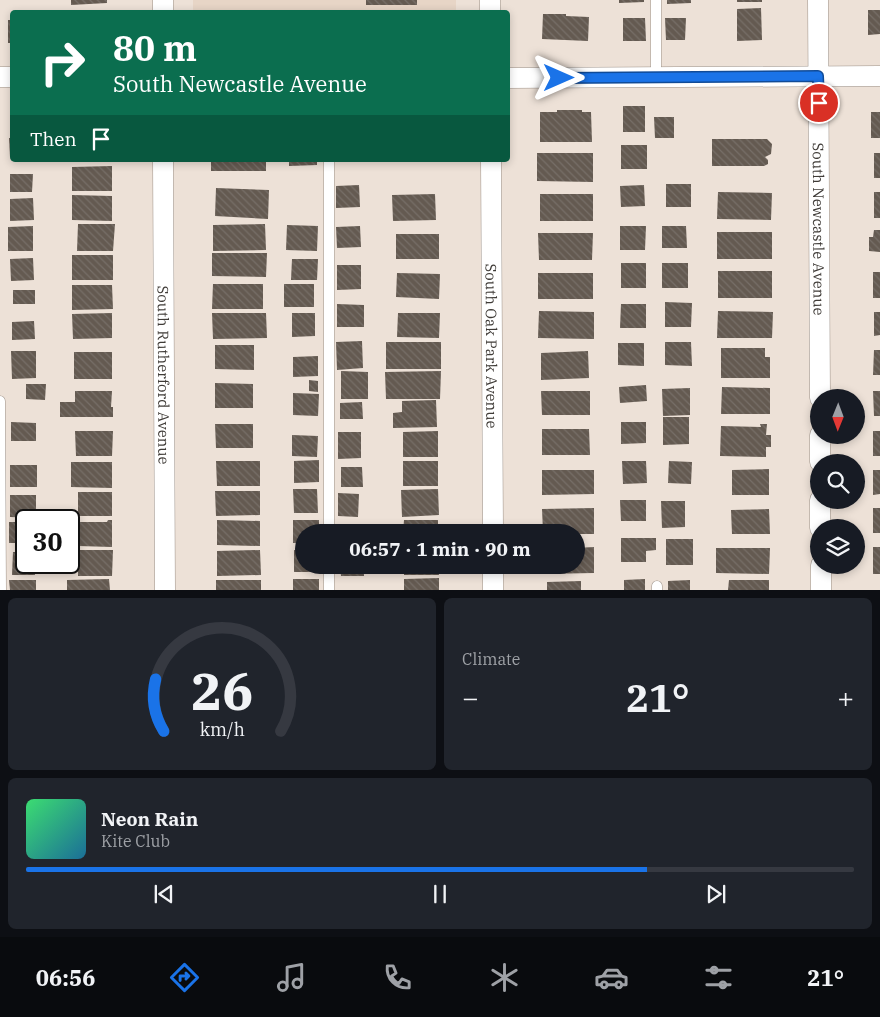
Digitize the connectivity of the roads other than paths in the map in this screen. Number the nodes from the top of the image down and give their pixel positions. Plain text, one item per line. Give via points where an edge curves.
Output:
1 (656, 0) edge
2 (818, 0) edge
3 (818, 76) junction
4 (880, 76) edge
5 (510, 78) edge
6 (656, 78) junction
7 (163, 162) edge
8 (329, 162) edge
9 (491, 162) edge
10 (820, 389) edge
11 (0, 402) edge
12 (329, 524) edge
13 (492, 524) edge
14 (330, 574) edge
15 (493, 574) edge
16 (821, 574) edge
17 (1, 590) edge
18 (165, 590) edge
19 (330, 590) edge
20 (493, 590) edge
21 (821, 590) edge

1 - 6 lane
2 - 3 street, South Newcastle Avenue
3 - 4 street
3 - 6 street
3 - 10 street, South Newcastle Avenue
5 - 6 street
7 - 18 street, South Rutherford Avenue
8 - 12 lane
9 - 13 street, South Oak Park Avenue
11 - 17 lane
14 - 19 lane
15 - 20 street
16 - 21 street

